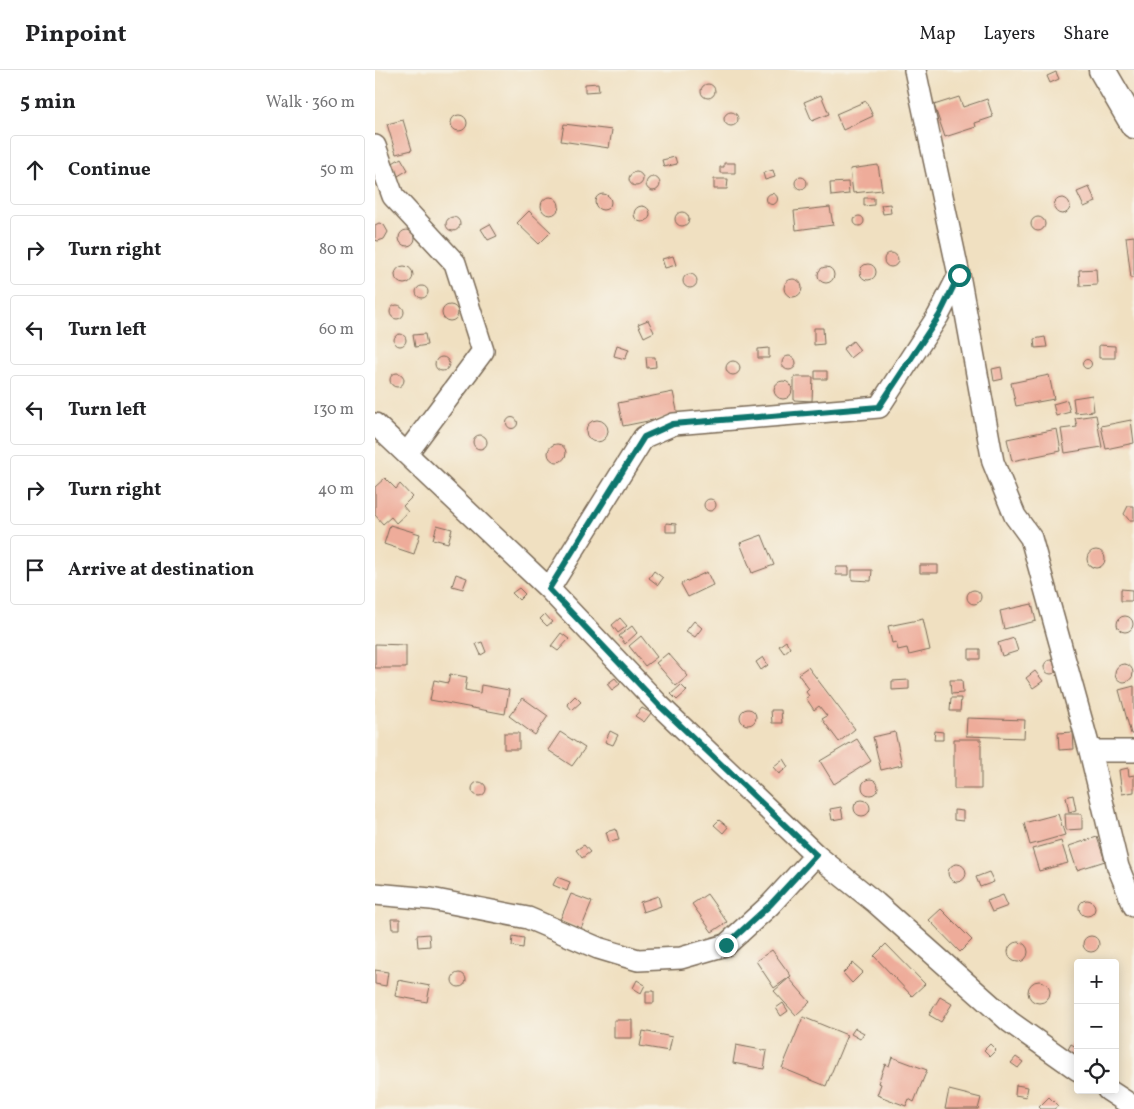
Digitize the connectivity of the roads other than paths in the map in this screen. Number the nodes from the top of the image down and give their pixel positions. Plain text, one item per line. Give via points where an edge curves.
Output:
1 (915, 70) edge
2 (1102, 70) edge
3 (1134, 125) edge
4 (375, 146) edge
5 (959, 275) junction
6 (375, 424) edge
7 (407, 453) junction
8 (549, 589) junction
9 (1090, 751) junction
10 (1134, 751) edge
11 (816, 855) junction
12 (375, 894) edge
13 (1134, 906) edge
14 (1074, 1067) edge
15 (1114, 1094) edge
16 (1134, 1107) edge

1 - 5 street
2 - 3 street
4 - 7 street via 393,196 455,263 483,351
5 - 8 street via 939,316 879,407 673,424 644,437
5 - 9 street via 993,462 1015,516 1031,538
6 - 7 street
7 - 8 street
8 - 11 street via 660,706
9 - 10 street
9 - 13 street via 1118,867
11 - 12 street via 770,905 726,945 681,958 638,960 598,948 528,918 431,899
11 - 14 street via 876,903 1010,1022
15 - 16 street

